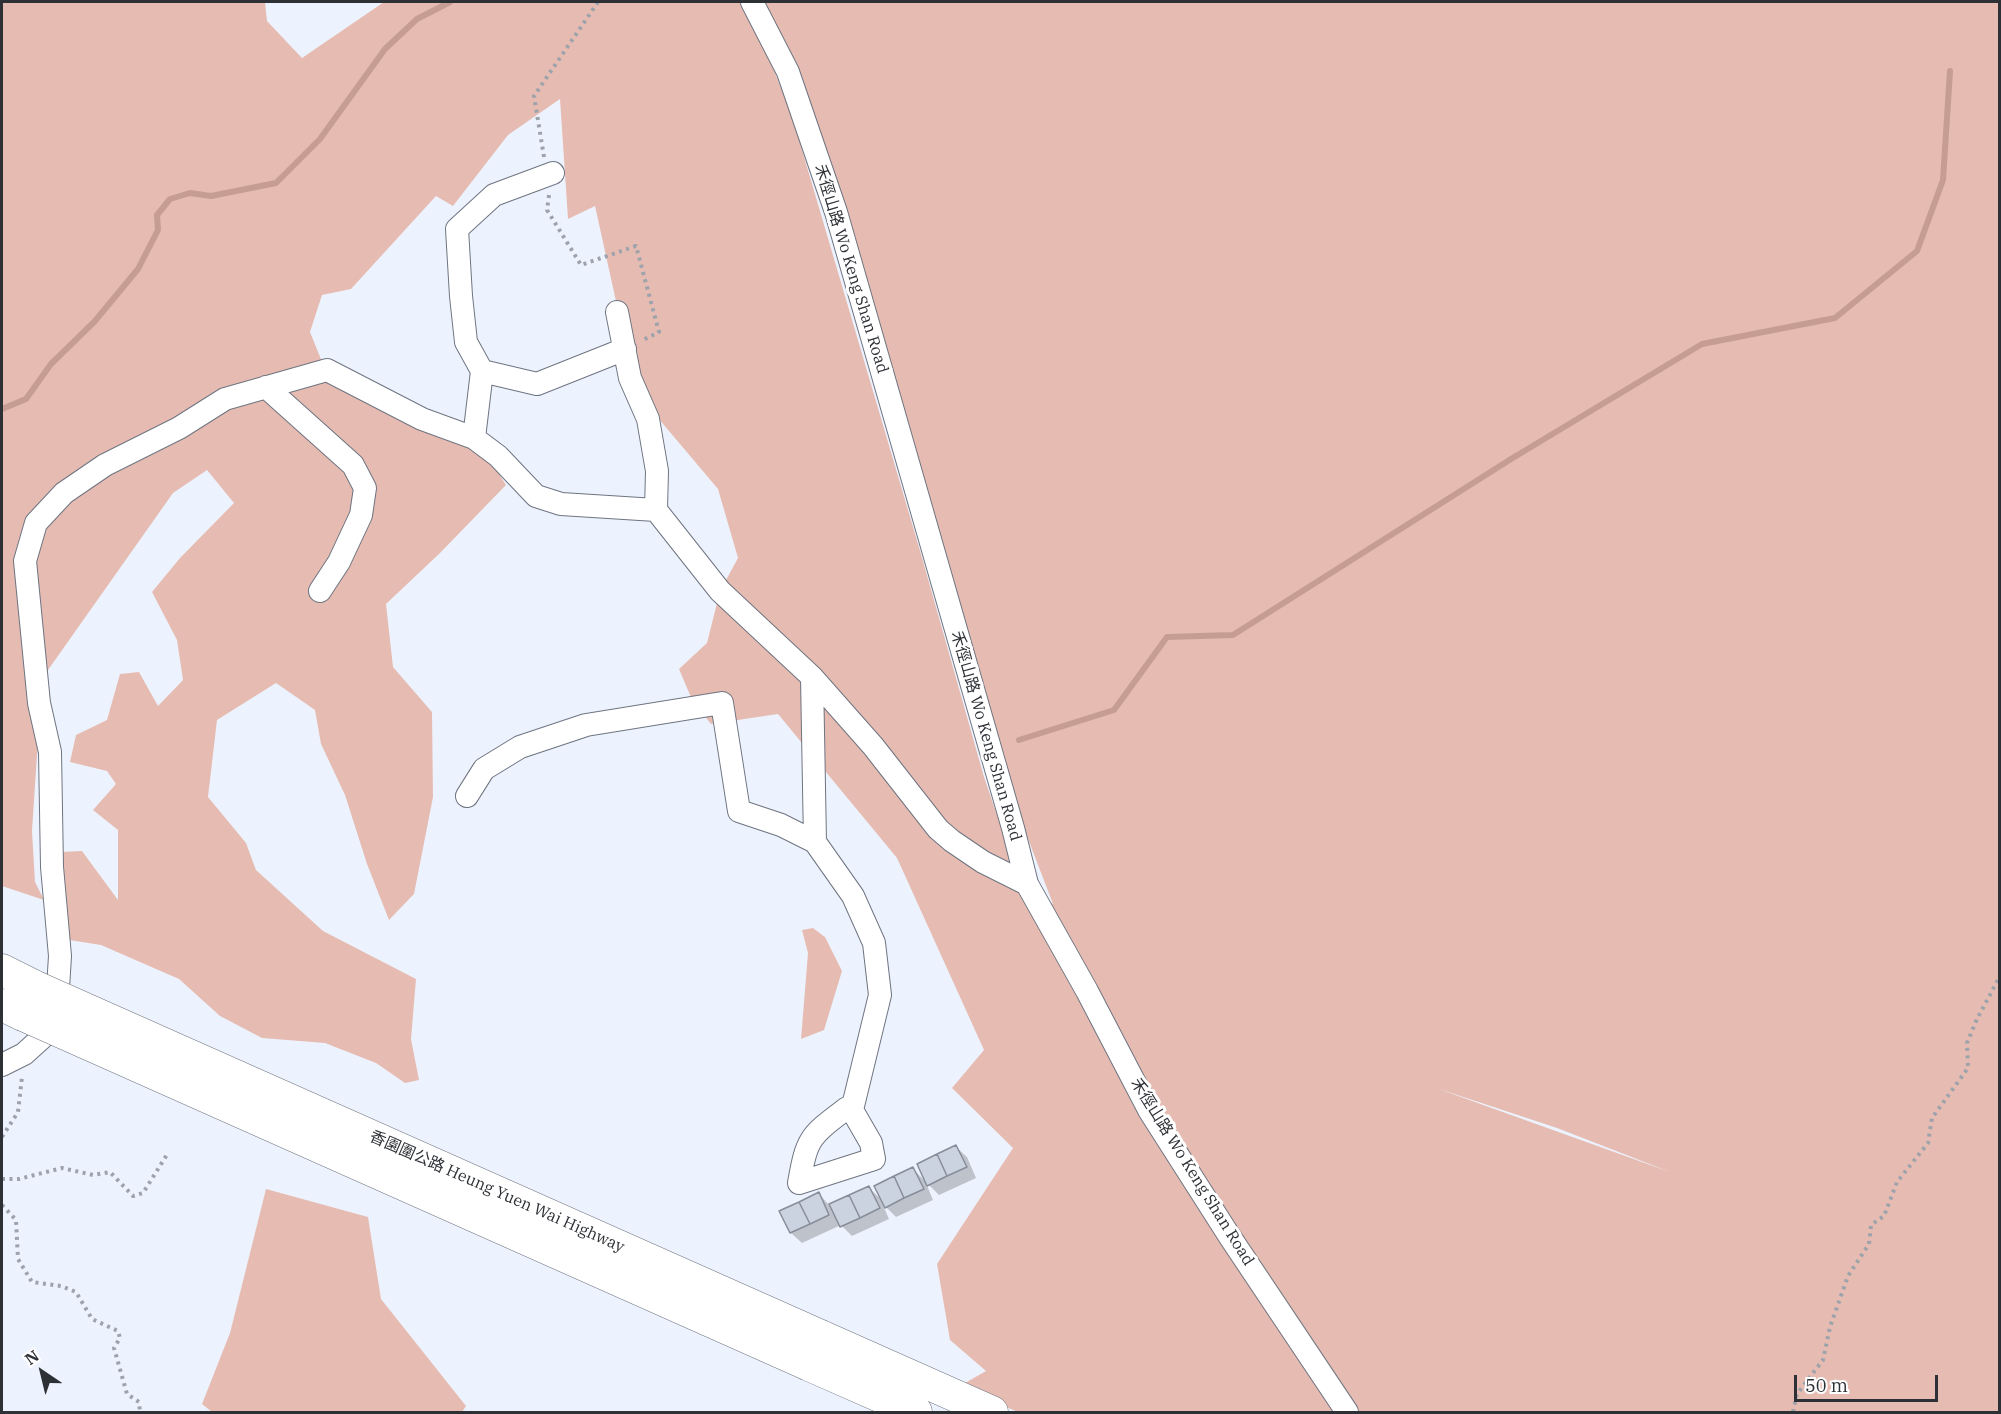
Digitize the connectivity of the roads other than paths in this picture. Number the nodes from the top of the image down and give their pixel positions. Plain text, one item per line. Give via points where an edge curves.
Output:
1 (752, 2) edge
2 (553, 173) road end
3 (617, 312) dead end
4 (625, 349) junction
5 (483, 371) junction
6 (266, 387) junction
7 (474, 438) junction
8 (656, 510) junction
9 (320, 591) dead end
10 (812, 677) junction
11 (467, 796) dead end
12 (815, 842) junction
13 (1027, 884) junction
14 (2, 970) edge
15 (13, 1010) edge
16 (2, 1065) edge
17 (852, 1110) dead end
18 (916, 1413) edge
19 (992, 1413) edge
20 (1347, 1413) edge

1 - 13 street, 禾徑山路 Wo Keng Shan Road via 788,72 836,212
2 - 5 street via 494,195 457,229 466,342
3 - 4 street
4 - 5 street via 537,384
4 - 8 street via 630,378 648,419 657,471
5 - 7 street
6 - 7 street via 327,370 422,419
6 - 9 street via 353,465 365,488 361,515
6 - 16 street via 225,399 179,429 105,465 64,493 36,523 25,561 39,703 50,752 52,867 60,956 58,988 45,1035 24,1054
7 - 8 street via 498,456 536,496 561,504
8 - 10 street via 720,591
10 - 12 street
10 - 13 street via 938,829 983,862
11 - 12 street via 484,770 520,747 586,725 722,704 739,811
12 - 17 street via 853,896 874,943 880,995
13 - 20 street, 禾徑山路 Wo Keng Shan Road via 1149,1110
14 - 19 highway, 香園圍公路 Heung Yuen Wai Highway, bridge
15 - 18 highway, 香園圍公路 Heung Yuen Wai Highway, bridge

